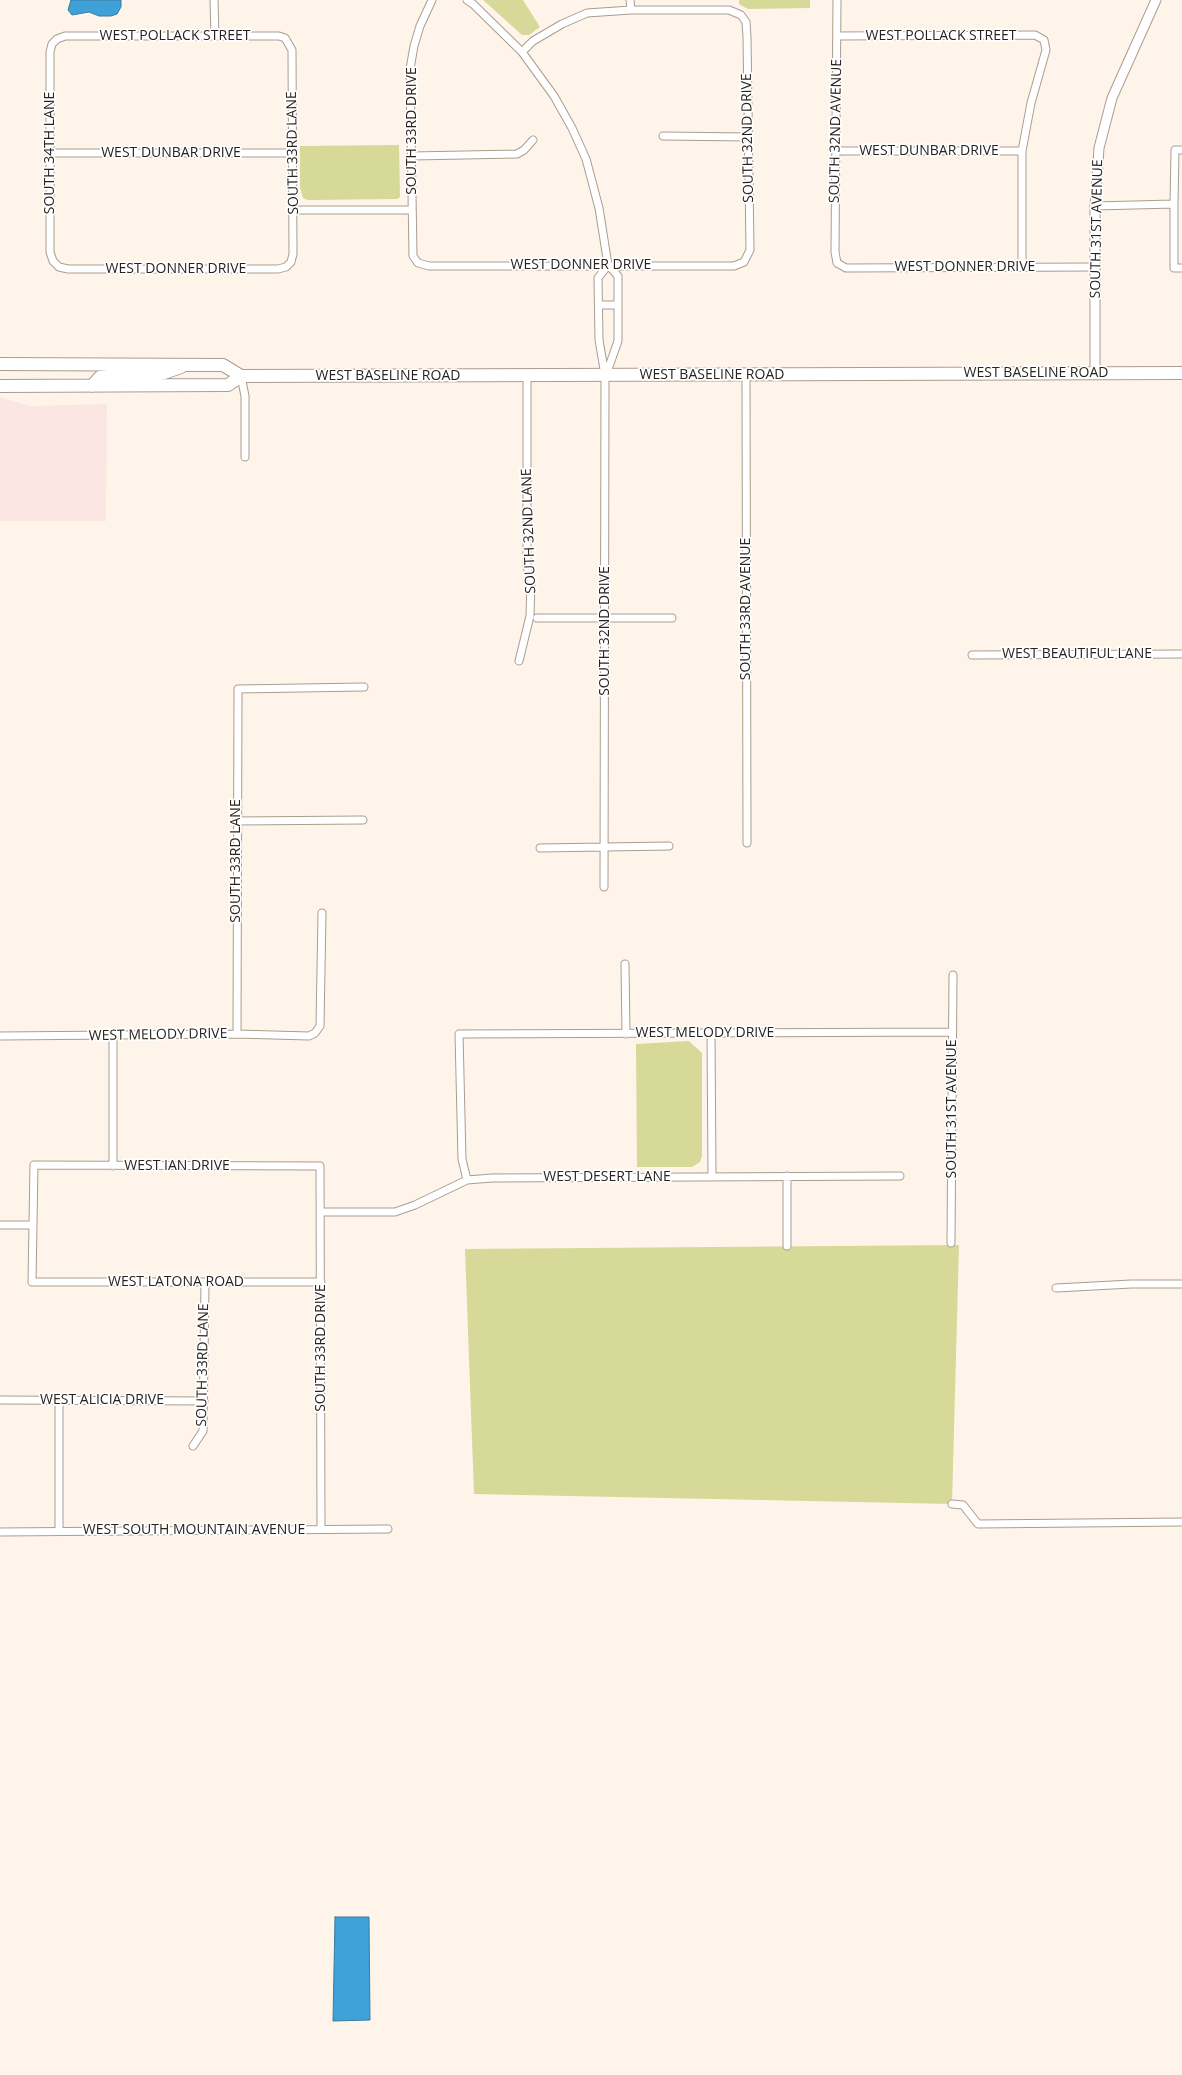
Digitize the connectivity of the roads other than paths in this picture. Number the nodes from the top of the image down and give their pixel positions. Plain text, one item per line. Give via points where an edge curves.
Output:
1 (214, 0) edge
2 (432, 0) edge
3 (466, 0) edge
4 (630, 0) edge
5 (837, 0) edge
6 (1156, 0) edge
7 (630, 10) junction
8 (215, 36) junction
9 (837, 36) junction
10 (57, 39) joint
11 (290, 44) joint
12 (522, 52) junction
13 (663, 136) dead end
14 (748, 136) junction
15 (533, 140) dead end
16 (1178, 150) edge
17 (836, 151) junction
18 (1022, 151) junction
19 (50, 153) junction
20 (292, 153) junction
21 (412, 156) junction
22 (1174, 204) junction
23 (1095, 206) junction
24 (293, 210) junction
25 (412, 210) junction
26 (291, 262) joint
27 (744, 262) joint
28 (418, 263) joint
29 (837, 263) joint
30 (608, 265) junction
31 (59, 267) joint
32 (1022, 267) junction
33 (1095, 267) junction
34 (1178, 268) edge
35 (599, 305) junction
36 (618, 305) junction
37 (0, 364) edge
38 (190, 364) junction
39 (1095, 373) junction
40 (1182, 373) edge
41 (605, 375) junction
42 (746, 375) junction
43 (241, 376) junction
44 (527, 376) junction
45 (0, 386) edge
46 (92, 386) junction
47 (245, 457) dead end
48 (537, 618) dead end
49 (605, 618) junction
50 (672, 618) dead end
51 (1182, 654) edge
52 (972, 655) dead end
53 (519, 661) dead end
54 (364, 687) dead end
55 (362, 820) dead end
56 (236, 821) junction
57 (747, 843) dead end
58 (669, 846) dead end
59 (604, 847) junction
60 (540, 848) dead end
61 (604, 887) dead end
62 (322, 913) dead end
63 (625, 964) dead end
64 (953, 975) dead end
65 (952, 1032) junction
66 (711, 1033) junction
67 (237, 1034) junction
68 (626, 1034) junction
69 (113, 1035) junction
70 (0, 1036) edge
71 (113, 1166) junction
72 (320, 1166) joint
73 (712, 1176) junction
74 (787, 1176) junction
75 (900, 1176) dead end
76 (467, 1180) junction
77 (320, 1212) junction
78 (0, 1224) edge
79 (32, 1224) junction
80 (951, 1243) dead end
81 (788, 1246) dead end
82 (205, 1282) junction
83 (321, 1282) junction
84 (1182, 1284) edge
85 (1056, 1288) dead end
86 (0, 1400) edge
87 (59, 1400) junction
88 (204, 1401) junction
89 (193, 1446) dead end
90 (952, 1504) dead end
91 (1182, 1522) edge
92 (321, 1529) junction
93 (388, 1529) dead end
94 (59, 1531) junction
95 (0, 1532) edge

1 - 8 street
2 - 21 street, SOUTH 33RD DRIVE via 420,26 412,61
3 - 12 street
4 - 7 street
5 - 9 street, SOUTH 32ND AVENUE
6 - 23 street, SOUTH 31ST AVENUE via 1112,98 1105,121 1099,148
7 - 12 street via 587,13 533,41
7 - 14 street, SOUTH 32ND DRIVE via 729,10 741,15 746,22
8 - 10 street, WEST POLLACK STREET via 66,36
8 - 11 street, WEST POLLACK STREET via 279,36
9 - 17 street, SOUTH 32ND AVENUE
9 - 18 street, WEST POLLACK STREET via 1035,35 1044,40 1046,50 1031,103
10 - 19 street, SOUTH 34TH LANE via 52,44 50,52
11 - 20 street, SOUTH 33RD LANE
12 - 30 street via 554,96 586,159 599,208
13 - 14 street
14 - 27 street, SOUTH 32ND DRIVE via 750,250
15 - 21 street via 517,154
16 - 22 street
17 - 18 street, WEST DUNBAR DRIVE
17 - 29 street, SOUTH 32ND AVENUE
18 - 32 street
19 - 20 street, WEST DUNBAR DRIVE
19 - 31 street, SOUTH 34TH LANE via 50,252
20 - 24 street, SOUTH 33RD LANE
21 - 25 street, SOUTH 33RD DRIVE
22 - 23 street
22 - 34 street
23 - 33 street, SOUTH 31ST AVENUE
24 - 25 street
24 - 26 street, SOUTH 33RD LANE via 294,254
25 - 28 street, SOUTH 33RD DRIVE via 413,256
26 - 31 street, WEST DONNER DRIVE via 286,267 278,269
27 - 30 street, WEST DONNER DRIVE via 734,266
28 - 30 street, WEST DONNER DRIVE via 429,266
29 - 32 street, WEST DONNER DRIVE via 846,268
30 - 35 street via 598,278
30 - 36 street via 618,276
32 - 33 street, WEST DONNER DRIVE
33 - 39 street, SOUTH 31ST AVENUE
35 - 36 street
35 - 41 street via 599,340
36 - 41 street via 618,341
37 - 38 main road
38 - 43 main road via 223,364
38 - 46 main road via 164,373 100,377
39 - 40 main road, WEST BASELINE ROAD
39 - 42 main road, WEST BASELINE ROAD
41 - 42 main road, WEST BASELINE ROAD
41 - 44 main road, WEST BASELINE ROAD
41 - 49 street, SOUTH 32ND DRIVE
42 - 57 street, SOUTH 33RD AVENUE
43 - 44 main road, WEST BASELINE ROAD
43 - 46 main road, WEST BASELINE ROAD via 228,385
43 - 47 street via 245,396
44 - 53 street, SOUTH 32ND LANE via 527,567 531,580 530,616
45 - 46 main road, WEST BASELINE ROAD
48 - 49 street
49 - 50 street
49 - 59 street, SOUTH 32ND DRIVE
51 - 52 street, WEST BEAUTIFUL LANE
54 - 56 street, SOUTH 33RD LANE via 238,689
55 - 56 street
56 - 67 street, SOUTH 33RD LANE
58 - 59 street
59 - 60 street
59 - 61 street, SOUTH 32ND DRIVE
62 - 67 street, WEST MELODY DRIVE via 320,1026 310,1036
63 - 68 street
64 - 65 street, SOUTH 31ST AVENUE
65 - 66 street, WEST MELODY DRIVE
65 - 80 street, SOUTH 31ST AVENUE
66 - 68 street, WEST MELODY DRIVE
66 - 73 street
67 - 69 street, WEST MELODY DRIVE
68 - 76 street, WEST MELODY DRIVE via 458,1034 462,1159
69 - 70 street, WEST MELODY DRIVE
69 - 71 street
71 - 72 street, WEST IAN DRIVE
71 - 79 street, WEST IAN DRIVE via 34,1165
72 - 77 street, SOUTH 33RD DRIVE
73 - 74 street, WEST DESERT LANE
73 - 76 street, WEST DESERT LANE
74 - 75 street, WEST DESERT LANE
74 - 81 street
76 - 77 street, WEST DESERT LANE via 395,1212
77 - 83 street, SOUTH 33RD DRIVE
78 - 79 street
79 - 82 street, WEST LATONA ROAD via 32,1282
82 - 83 street, WEST LATONA ROAD
82 - 88 street, SOUTH 33RD LANE
83 - 92 street, SOUTH 33RD DRIVE
84 - 85 street
86 - 87 street, WEST ALICIA DRIVE
87 - 88 street, WEST ALICIA DRIVE
87 - 94 street
88 - 89 street, SOUTH 33RD LANE via 203,1432
90 - 91 street via 963,1505 978,1524
92 - 93 street, WEST SOUTH MOUNTAIN AVENUE
92 - 94 street, WEST SOUTH MOUNTAIN AVENUE
94 - 95 street, WEST SOUTH MOUNTAIN AVENUE

